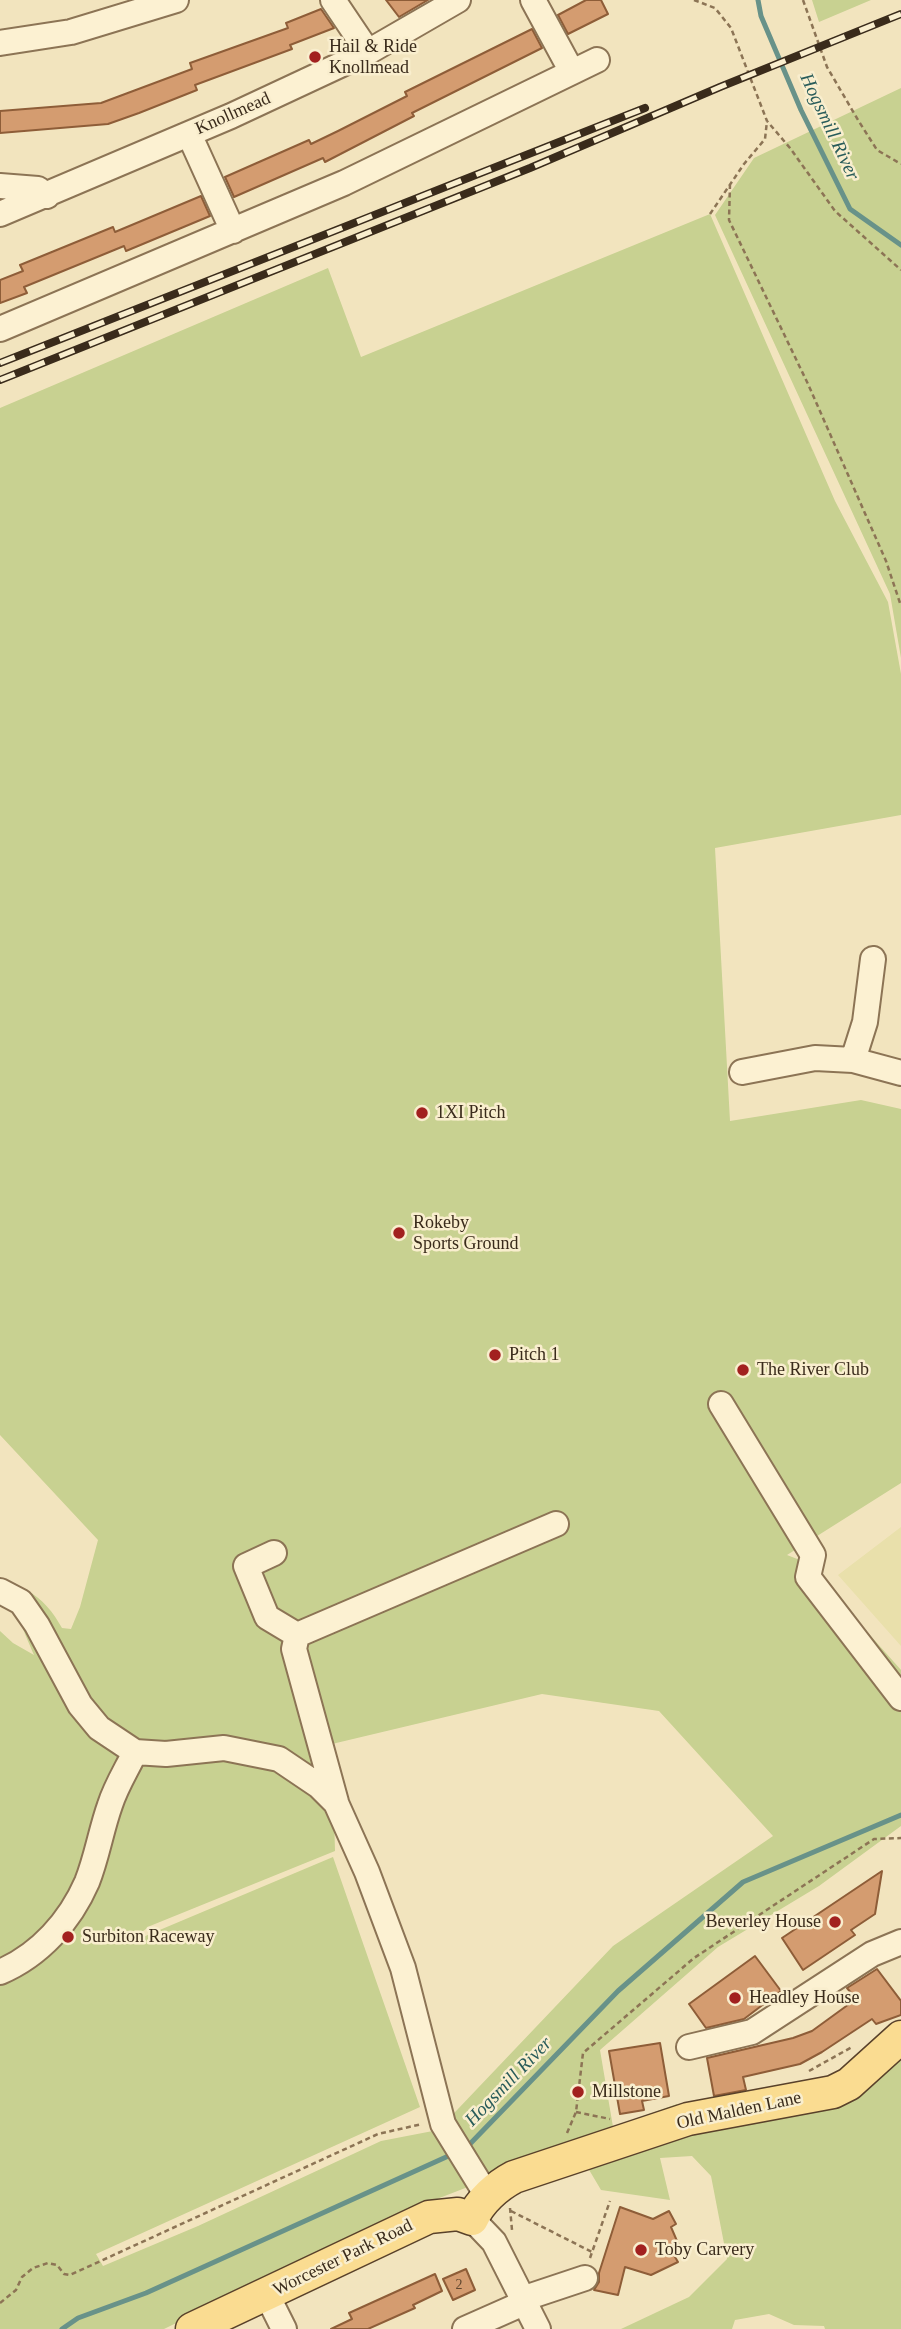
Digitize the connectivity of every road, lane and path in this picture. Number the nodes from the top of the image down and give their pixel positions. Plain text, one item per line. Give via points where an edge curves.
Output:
1 (176, 0) edge
2 (333, 0) edge
3 (533, 0) edge
4 (694, 0) edge
5 (803, 0) edge
6 (451, 2) edge
7 (0, 43) edge
8 (368, 52) junction
9 (597, 60) dead end
10 (572, 72) junction
11 (767, 121) junction
12 (189, 134) junction
13 (901, 164) edge
14 (730, 184) junction
15 (0, 186) edge
16 (47, 196) junction
17 (0, 214) edge
18 (710, 214) dead end
19 (233, 231) junction
20 (901, 270) edge
21 (0, 328) edge
22 (901, 606) edge
23 (873, 959) dead end
24 (853, 1060) junction
25 (742, 1072) dead end
26 (901, 1073) edge
27 (720, 1404) dead end
28 (556, 1524) dead end
29 (274, 1553) dead end
30 (0, 1591) edge
31 (297, 1635) junction
32 (901, 1698) edge
33 (135, 1752) junction
34 (336, 1803) junction
35 (901, 1838) edge
36 (901, 1942) edge
37 (0, 1972) edge
38 (901, 2037) edge
39 (689, 2047) dead end
40 (443, 2124) junction
41 (563, 2142) dead end
42 (485, 2200) junction
43 (610, 2202) dead end
44 (592, 2252) junction
45 (585, 2278) joint
46 (267, 2295) junction
47 (525, 2300) junction
48 (0, 2303) edge
49 (192, 2329) edge
50 (284, 2329) edge
51 (465, 2329) edge
52 (538, 2329) edge

1 - 7 street via 71,32
2 - 8 street
3 - 10 street
4 - 11 path via 715,8 731,27
5 - 13 path via 827,67 852,109 877,150
6 - 8 street, Knollmead
8 - 12 street, Knollmead
9 - 10 street
10 - 19 street via 344,183
11 - 14 path via 765,139
11 - 20 path via 835,211
12 - 16 street, Knollmead
12 - 19 street
14 - 18 path
14 - 22 path via 729,220 808,384 886,561
15 - 16 street via 38,189
16 - 17 street, Knollmead
19 - 21 street
23 - 24 street
24 - 25 street via 815,1058
24 - 26 street
27 - 32 street via 813,1555 808,1577
28 - 31 street
29 - 31 street via 246,1566 267,1617
30 - 33 street via 21,1602 92,1720
31 - 34 street via 294,1649
33 - 34 street via 225,1748 279,1759
33 - 37 street via 111,1803 76,1903 49,1940
34 - 40 street via 402,1968
35 - 41 path via 874,1839 694,1958 583,2053 576,2112
36 - 39 street via 872,1954 752,2032
38 - 42 main road, Old Malden Lane via 849,2084 833,2092 688,2119 514,2177
40 - 42 street
40 - 48 path via 419,2124 378,2134 70,2275 48,2263 33,2269
42 - 44 path
42 - 46 main road, Worcester Park Road via 458,2214 429,2217
42 - 47 street via 494,2242
43 - 44 path
44 - 45 path
45 - 47 street
46 - 49 main road, Worcester Park Road
46 - 50 street
47 - 51 street
47 - 52 street

